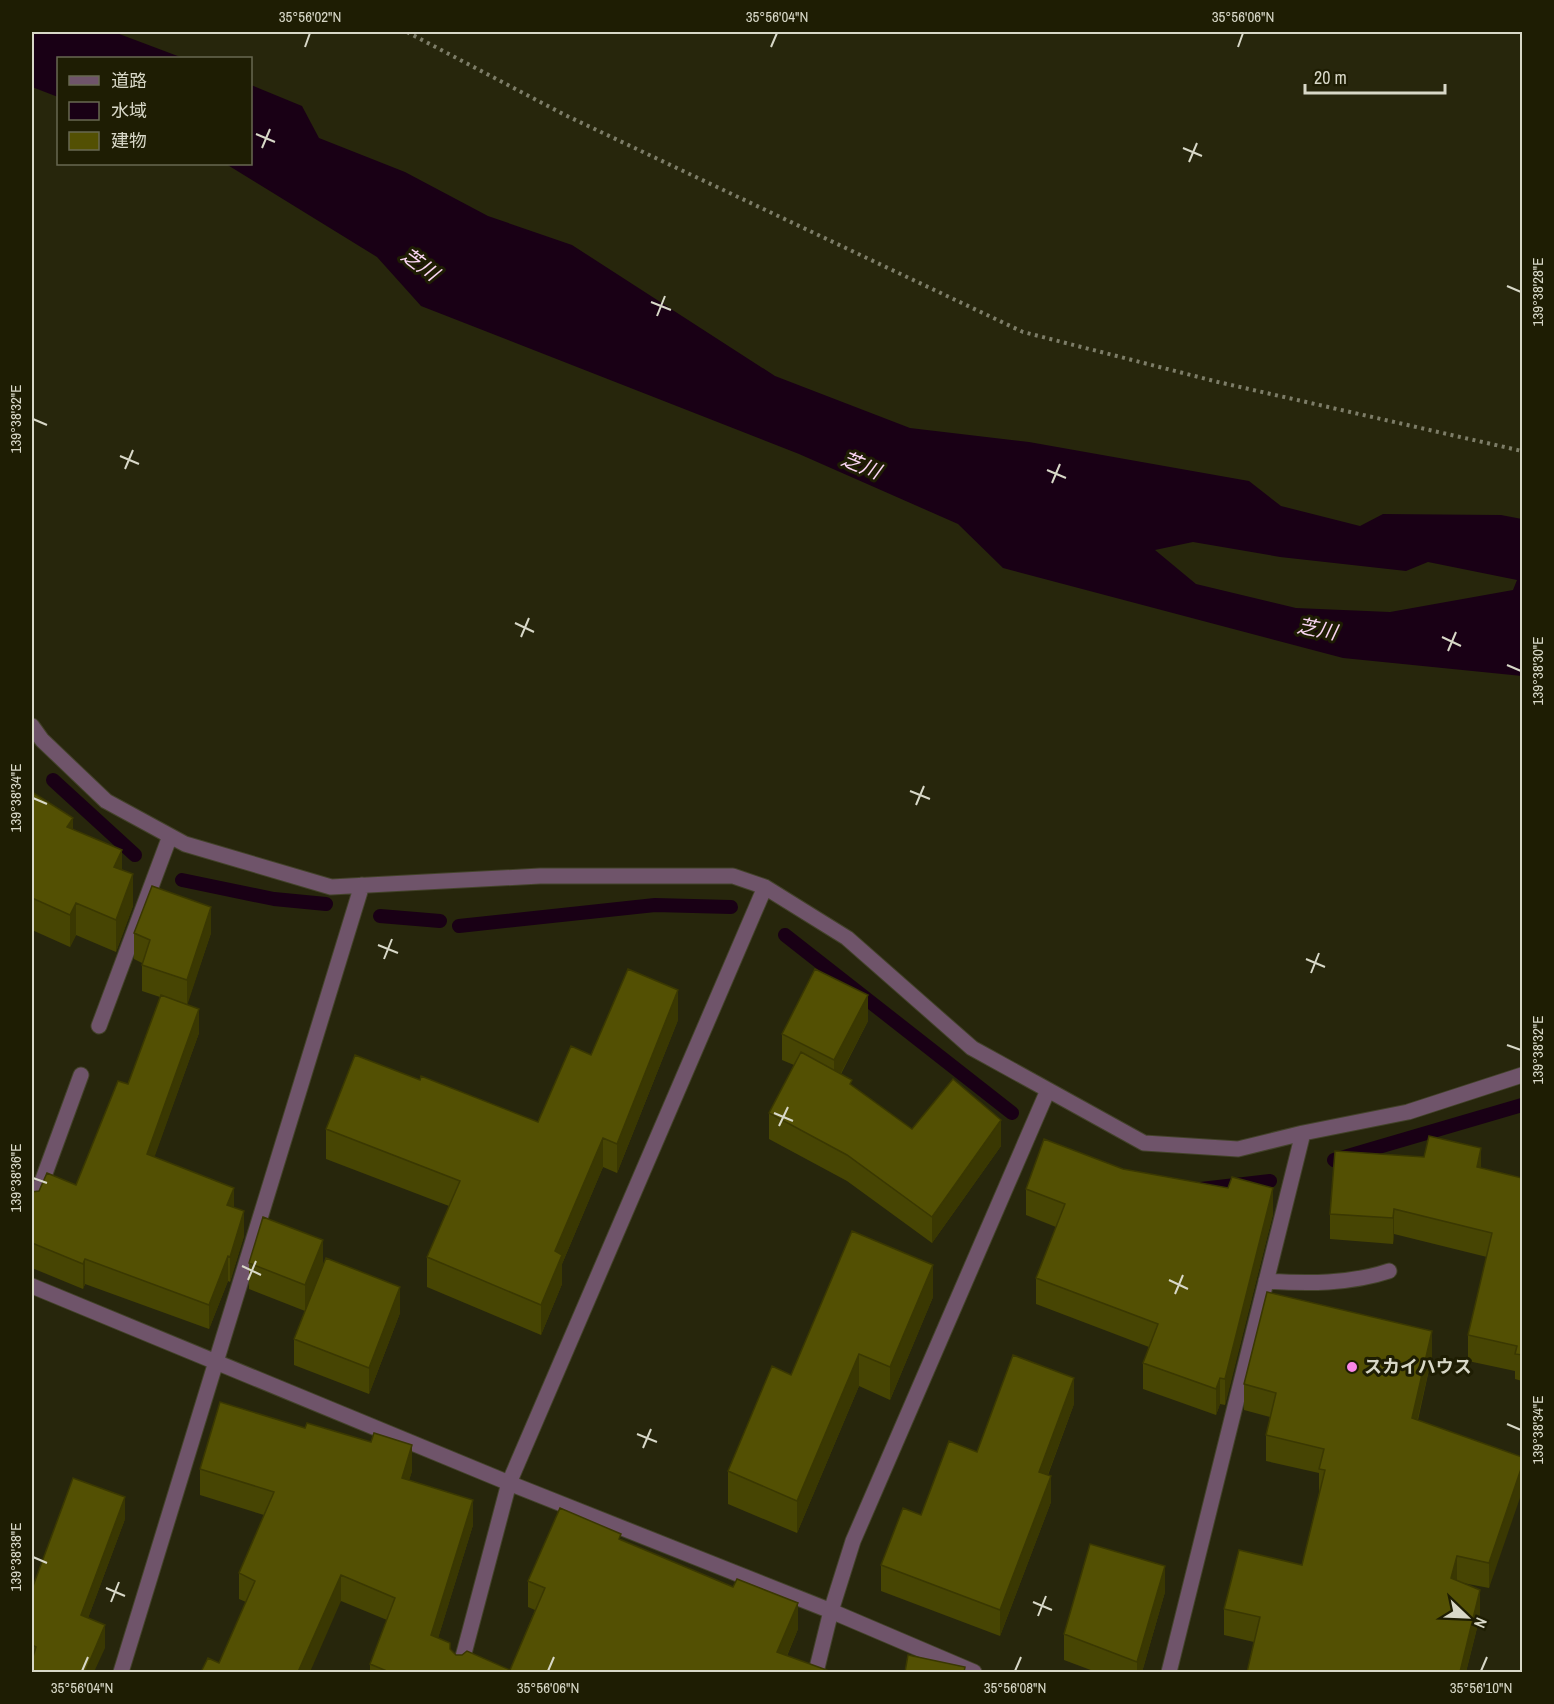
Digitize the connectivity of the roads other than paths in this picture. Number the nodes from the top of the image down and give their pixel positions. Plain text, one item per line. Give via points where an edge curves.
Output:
1 (32, 726) edge
2 (42, 740) junction
3 (32, 752) edge
4 (170, 836) junction
5 (362, 885) junction
6 (765, 886) junction
7 (99, 1026) dead end
8 (81, 1075) dead end
9 (1522, 1075) edge
10 (1048, 1090) junction
11 (1303, 1133) junction
12 (32, 1209) edge
13 (1389, 1271) dead end
14 (1266, 1281) junction
15 (32, 1286) edge
16 (216, 1362) junction
17 (509, 1483) junction
18 (831, 1611) junction
19 (121, 1672) edge
20 (459, 1672) edge
21 (816, 1672) edge
22 (974, 1672) edge
23 (1169, 1672) edge

1 - 2 street
2 - 3 street
2 - 4 street via 106,801
4 - 5 street via 184,844 331,887
4 - 7 street
5 - 6 street via 540,876 733,876
5 - 16 street
6 - 10 street via 847,938 972,1047
6 - 17 street
8 - 12 street
9 - 11 street via 1408,1112
10 - 11 street via 1144,1143 1238,1149
10 - 18 street via 854,1541
11 - 14 street
13 - 14 street via 1372,1277 1309,1284
14 - 23 street
15 - 16 street
16 - 17 street
16 - 19 street
17 - 18 street
17 - 20 street
18 - 21 street
18 - 22 street

